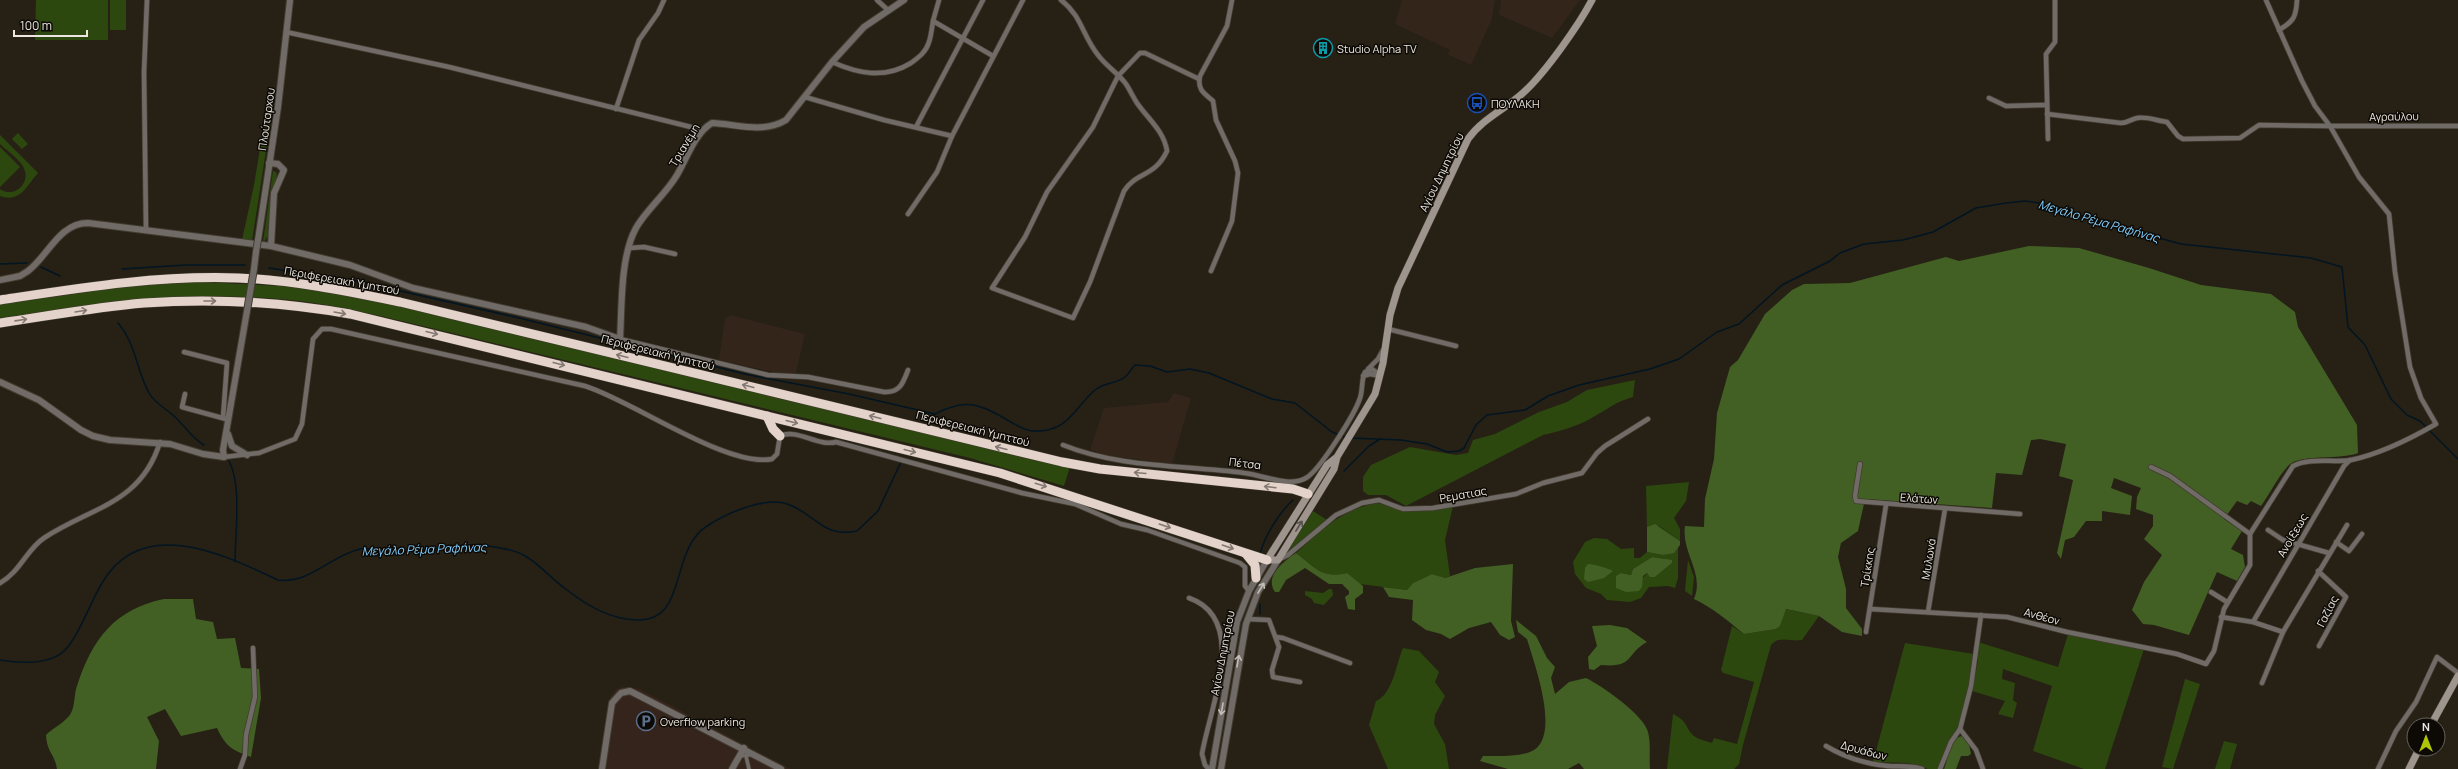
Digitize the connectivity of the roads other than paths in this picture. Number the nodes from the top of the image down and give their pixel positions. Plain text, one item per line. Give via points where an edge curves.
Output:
1 (147, 0) edge
2 (290, 0) edge
3 (664, 0) edge
4 (877, 0) edge
5 (904, 0) edge
6 (939, 0) edge
7 (983, 0) edge
8 (1023, 0) edge
9 (1061, 0) edge
10 (1232, 0) edge
11 (1592, 0) edge
12 (2055, 0) edge
13 (2266, 0) edge
14 (2297, 0) edge
15 (889, 11) junction
16 (933, 21) junction
17 (2279, 30) junction
18 (286, 32) junction
19 (961, 39) junction
20 (993, 56) junction
21 (832, 62) junction
22 (1118, 76) junction
23 (1199, 80) junction
24 (805, 97) junction
25 (1989, 98) dead end
26 (2046, 106) junction
27 (616, 109) junction
28 (2047, 114) junction
29 (2330, 126) junction
30 (2458, 126) edge
31 (916, 127) junction
32 (701, 132) junction
33 (952, 136) junction
34 (2048, 139) dead end
35 (270, 163) junction
36 (908, 214) dead end
37 (146, 230) junction
38 (270, 246) junction
39 (629, 248) junction
40 (675, 254) dead end
41 (1210, 271) dead end
42 (0, 280) edge
43 (0, 300) edge
44 (0, 323) edge
45 (1388, 329) junction
46 (620, 339) junction
47 (1386, 345) junction
48 (1456, 346) dead end
49 (184, 352) dead end
50 (908, 370) dead end
51 (1364, 374) junction
52 (1380, 376) junction
53 (0, 382) edge
54 (185, 394) dead end
55 (767, 416) junction
56 (226, 419) junction
57 (1648, 419) dead end
58 (844, 434) junction
59 (780, 436) junction
60 (160, 442) junction
61 (836, 442) junction
62 (227, 443) junction
63 (1063, 445) dead end
64 (208, 455) junction
65 (247, 455) junction
66 (224, 457) junction
67 (2350, 460) junction
68 (1860, 464) dead end
69 (2150, 467) dead end
70 (1311, 497) junction
71 (1886, 505) junction
72 (1945, 508) junction
73 (2020, 514) dead end
74 (2347, 525) dead end
75 (2268, 530) dead end
76 (2250, 534) junction
77 (2362, 534) dead end
78 (2336, 542) junction
79 (2297, 543) junction
80 (2329, 552) junction
81 (1245, 553) junction
82 (1267, 560) junction
83 (1278, 560) junction
84 (2318, 571) junction
85 (1256, 578) junction
86 (0, 583) edge
87 (1249, 592) junction
88 (2211, 592) dead end
89 (1189, 598) dead end
90 (2227, 602) junction
91 (1870, 609) junction
92 (1928, 612) junction
93 (1981, 615) junction
94 (2221, 617) junction
95 (1247, 619) junction
96 (2253, 622) junction
97 (1866, 632) dead end
98 (2283, 632) junction
99 (1276, 637) junction
100 (2318, 646) dead end
101 (253, 648) dead end
102 (1350, 663) dead end
103 (2458, 673) edge
104 (2458, 676) edge
105 (1300, 682) dead end
106 (2262, 683) dead end
107 (2435, 717) edge
108 (1960, 729) junction
109 (1826, 746) dead end
110 (745, 755) junction
111 (2415, 757) edge
112 (240, 769) edge
113 (602, 769) edge
114 (732, 769) edge
115 (749, 769) edge
116 (781, 769) edge
117 (1209, 769) edge
118 (1212, 769) edge
119 (1221, 769) edge
120 (1922, 769) edge
121 (1940, 769) edge
122 (1983, 769) edge
123 (2378, 769) edge
124 (2409, 769) edge

1 - 37 street via 144,72
2 - 18 street, Πλούταρχου
3 - 27 street via 639,40
4 - 15 street
5 - 15 street, Τριανέμη
6 - 16 street
7 - 19 street
8 - 20 street
9 - 22 street via 1072,8 1098,55
10 - 23 street via 1227,26
11 - 45 main road, Αγίου Δημητρίου via 1534,82 1482,124 1468,139 1398,288
12 - 26 street via 2055,42 2046,54
13 - 17 street
14 - 17 street via 2293,22
15 - 21 street, Τριανέμη via 864,27
16 - 19 street
16 - 21 street via 929,42 922,55 901,69 877,75
17 - 29 street via 2315,106
18 - 27 street via 449,67
18 - 35 street, Πλούταρχου
19 - 20 street
19 - 31 street
20 - 33 street
21 - 24 street, Τριανέμη
22 - 22 street via 1093,127 1047,192 1025,237 992,288 1073,318 1090,282 1124,191 1129,184 1162,163 1167,151 1161,133
22 - 23 street via 1137,55 1142,53
23 - 41 street via 1201,92 1213,101 1216,120 1238,173 1232,221
24 - 31 street
24 - 32 street, Τριανέμη via 786,120 776,126 744,127 712,122
25 - 26 street via 2006,106
26 - 28 street
27 - 32 street via 695,128
28 - 29 street, Αγραύλου via 2121,123 2134,118 2167,122 2183,139 2240,138 2259,125
28 - 34 street
29 - 30 street, Αγραύλου
29 - 67 street via 2369,191 2389,214 2410,367 2421,398 2436,424 2380,450
31 - 33 street
32 - 39 street, Τριανέμη via 676,177 636,228
33 - 36 street via 937,172
35 - 38 street via 278,164 284,170 274,193
35 - 56 street, Πλούταρχου, bridge via 247,311
37 - 38 street
37 - 42 street via 88,222 76,224 60,236 28,271 20,276
38 - 46 street via 350,265 413,288 586,327
39 - 40 street via 644,247
39 - 46 street, Τριανέμη
70 -> 43 highway, Περιφερειακή Υμηττού via 1292,490 1100,469 1062,462 400,302 312,285 238,278 201,278 124,283
44 -> 55 highway via 98,308 167,302 236,301 304,307 380,321
45 - 47 main road, Αγίου Δημητρίου
45 - 48 street
46 - 50 street via 768,374 808,377 884,392 898,389
47 - 51 street via 1378,359
47 - 52 main road
49 - 56 street via 227,363
51 - 52 street
51 - 63 street, Πέτσα via 1357,405 1330,450 1313,473 1295,482 1244,473 1171,467 1090,455
52 - 70 main road via 1375,394 1337,457 1327,465
53 - 60 street via 39,400 93,436 110,440
54 - 56 street via 182,407
55 -> 58 highway
55 - 59 highway via 773,429
56 - 62 street, Πλούταρχου
57 - 83 street, Ρεματιας via 1597,453 1582,473 1543,483 1516,494 1433,508 1403,509 1379,500 1362,503 1336,515 1288,555
58 - 61 street
58 -> 81 highway via 1025,480
59 - 61 street via 791,434 830,443
59 - 65 street via 777,454 772,458 740,456 700,441 598,390 542,374 327,329 319,332 313,339 302,424 298,435 289,443
60 - 64 street
60 - 86 street via 154,460 136,486 43,538 10,578
61 - 87 street via 1022,493 1074,504 1121,524 1147,530 1240,563 1245,567 1245,586
62 - 64 street
62 - 65 street
62 - 66 street
64 - 66 street
65 - 66 street
67 - 76 street via 2302,462 2293,466
67 - 79 street, Ανοίξεως
68 - 71 street, Ελάτων via 1855,499 1859,502
69 - 76 street via 2170,476
70 - 82 main road, Αγίου Δημητρίου via 1286,528
83 -> 70 main road
71 - 72 street, Ελάτων
71 - 91 street, Τρίκκης
72 - 73 street, Ελάτων
72 - 92 street, Μυλωνά
74 - 78 street
75 - 79 street via 2283,540
76 - 90 street via 2250,564
77 - 78 street via 2349,551
78 - 80 street
79 - 80 street
79 - 96 street, Ανοίξεως
80 - 84 street
81 - 82 highway
81 - 85 highway via 1254,561
82 - 83 main road
82 - 85 street, Αγίου Δημητρίου
95 -> 83 street, Αγίου Δημητρίου via 1258,592
84 - 98 street
84 - 100 street, Γαζίας via 2346,597
85 - 87 street, Αγίου Δημητρίου
87 -> 118 street, Αγίου Δημητρίου via 1234,634
88 - 90 street
89 - 117 street via 1203,604 1213,614 1219,632 1220,676 1202,754
90 - 94 street
91 - 92 street, Ανθέον
91 - 97 street, Τρίκκης
92 - 93 street, Ανθέον
93 - 94 street, Ανθέον via 2024,620 2067,632 2177,654 2206,664 2214,651
93 - 108 street via 1972,681
94 - 96 street
95 - 99 street via 1268,619
119 -> 95 street, Αγίου Δημητρίου
96 - 98 street
98 - 106 street
99 - 102 street
99 - 105 street via 1279,647 1272,675
101 - 112 street via 255,697 246,735 245,755
103 - 123 street via 2437,657 2416,702 2396,731
104 - 107 main road
108 - 121 street via 1951,742
108 - 122 street via 1976,750
109 - 120 street, Δρυάδων via 1843,755 1872,763
110 - 113 street via 744,748 637,693 625,691 617,695 612,703
110 - 114 street
110 - 115 street
110 - 116 street
111 - 124 main road

